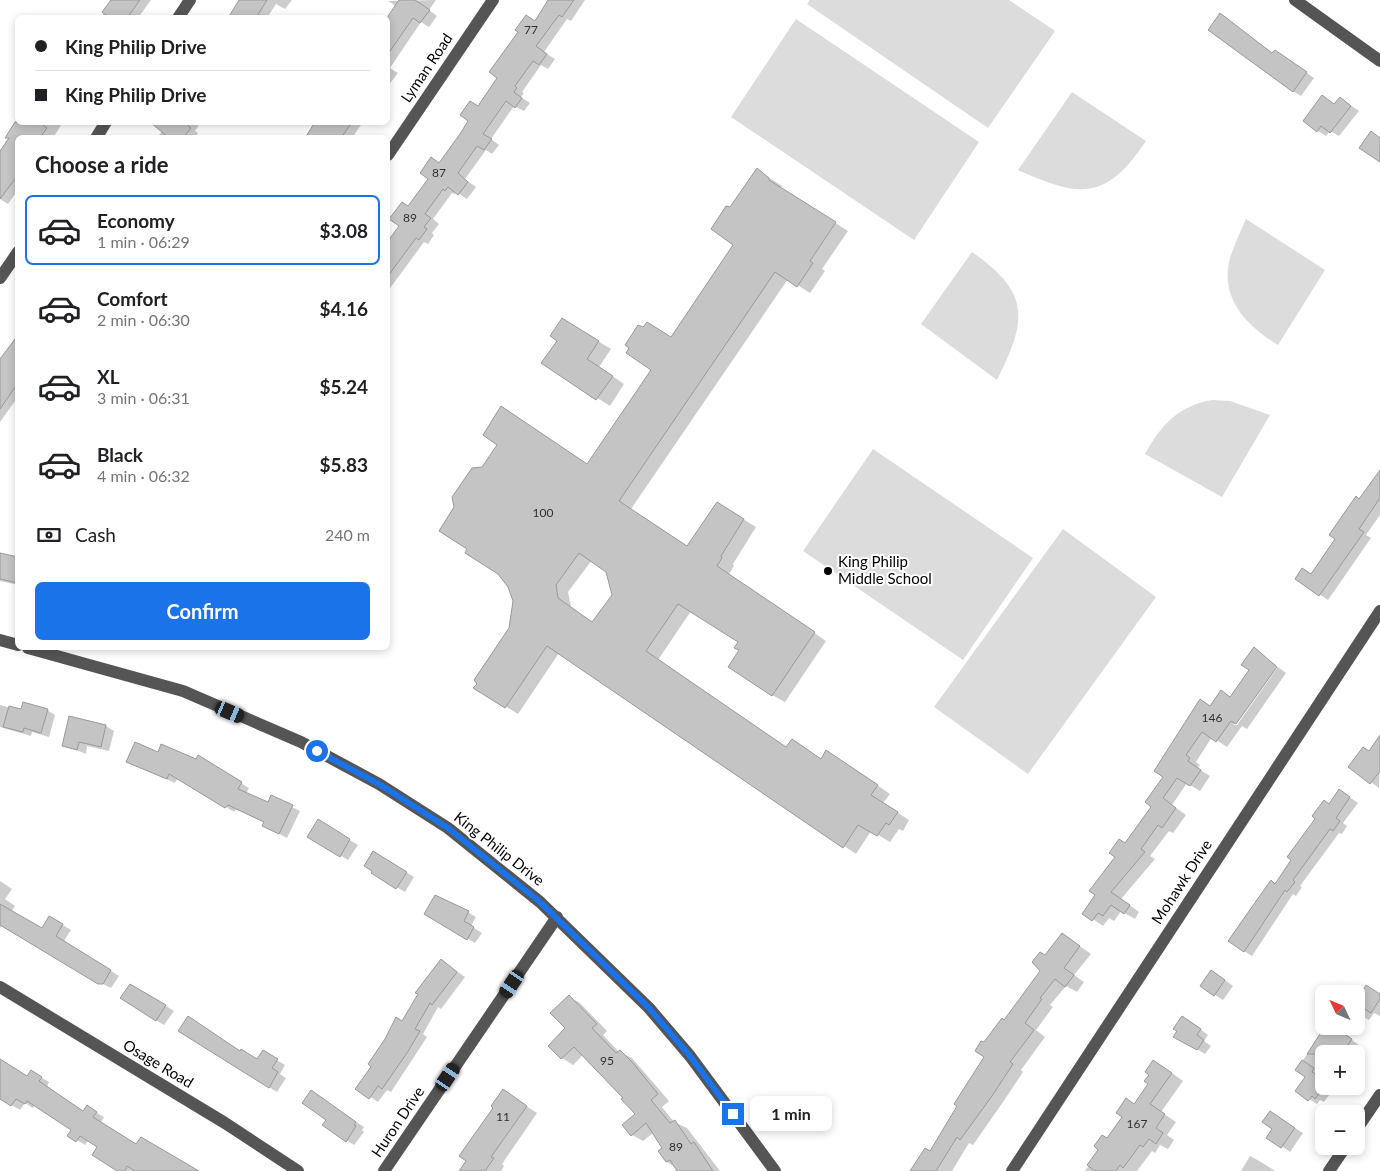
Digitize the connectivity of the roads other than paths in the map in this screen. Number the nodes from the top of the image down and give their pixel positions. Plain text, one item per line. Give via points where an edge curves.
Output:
1 (190, 0) edge
2 (493, 0) edge
3 (1295, 0) edge
4 (180, 15) edge
5 (1380, 61) edge
6 (390, 152) edge
7 (15, 256) edge
8 (0, 278) edge
9 (1380, 610) edge
10 (0, 640) edge
11 (15, 644) edge
12 (51, 650) edge
13 (557, 918) junction
14 (0, 987) edge
15 (1380, 1095) edge
16 (1365, 1117) edge
17 (1340, 1155) edge
18 (298, 1171) edge
19 (384, 1171) edge
20 (775, 1171) edge
21 (1012, 1171) edge
22 (1329, 1171) edge

1 - 4 street
2 - 6 street, Lyman Road
3 - 5 street
7 - 8 street
9 - 21 street, Mohawk Drive
10 - 11 street
12 - 13 street, King Philip Drive via 182,691 301,742 379,784 448,828
13 - 19 street, Huron Drive
13 - 20 street, King Philip Drive via 669,1031
14 - 18 street, Osage Road
15 - 16 street
17 - 22 street

